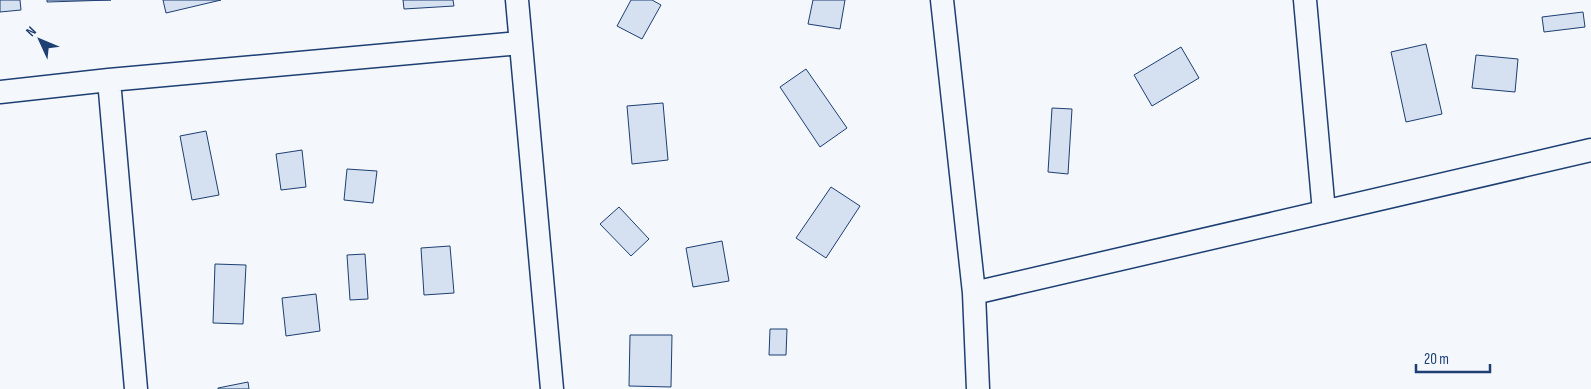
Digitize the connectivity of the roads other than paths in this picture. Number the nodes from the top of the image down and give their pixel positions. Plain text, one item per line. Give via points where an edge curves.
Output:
1 (517, 0) edge
2 (942, 0) edge
3 (1305, 0) edge
4 (520, 42) junction
5 (109, 80) junction
6 (0, 92) edge
7 (1591, 150) edge
8 (1324, 212) junction
9 (974, 293) junction
10 (136, 389) edge
11 (552, 389) edge
12 (978, 389) edge

1 - 4 street
2 - 9 street
3 - 8 street
4 - 5 street
4 - 11 street
5 - 6 street
5 - 10 street
7 - 8 street
8 - 9 street
9 - 12 street

